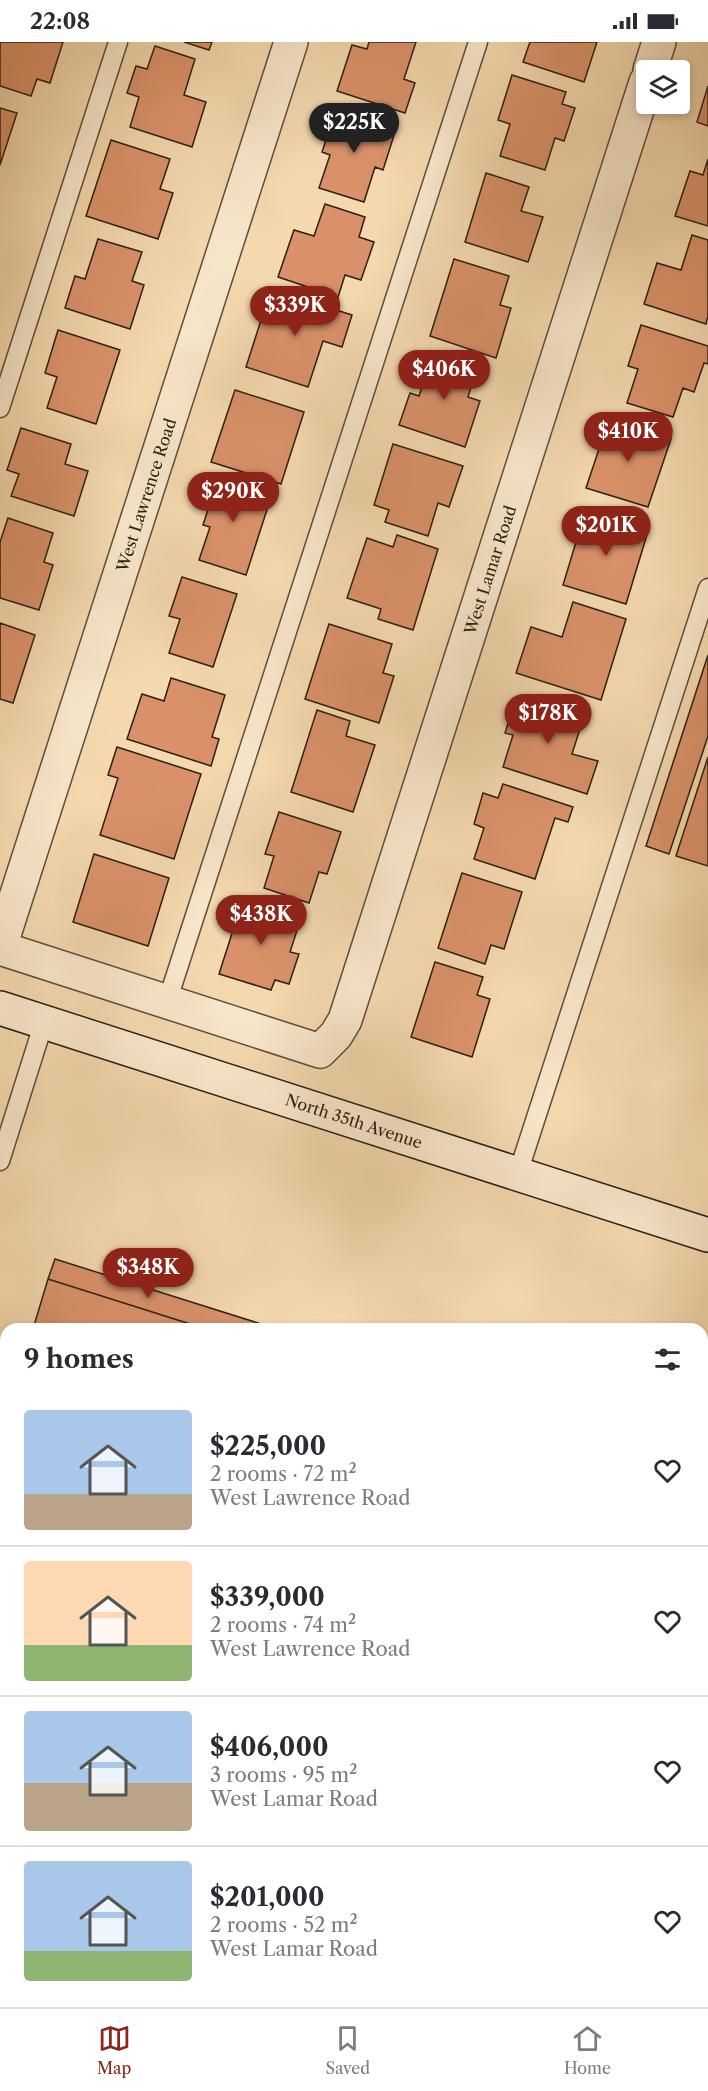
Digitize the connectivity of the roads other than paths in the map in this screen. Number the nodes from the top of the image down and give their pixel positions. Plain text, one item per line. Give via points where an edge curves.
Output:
1 (118, 42) edge
2 (291, 42) edge
3 (478, 42) edge
4 (659, 42) edge
5 (653, 60) edge
6 (636, 113) edge
7 (0, 408) edge
8 (708, 588) edge
9 (0, 948) edge
10 (167, 1002) junction
11 (0, 1008) edge
12 (44, 1022) junction
13 (0, 1161) edge
14 (518, 1173) junction
15 (708, 1235) edge

1 - 7 lane
2 - 9 street, West Lawrence Road
3 - 10 lane
4 - 5 street
6 - 10 street, West Lamar Road via 345,1020 320,1051
8 - 14 lane
9 - 10 street
11 - 12 street, North 35th Avenue
12 - 13 lane
12 - 14 street, North 35th Avenue
14 - 15 street, North 35th Avenue

